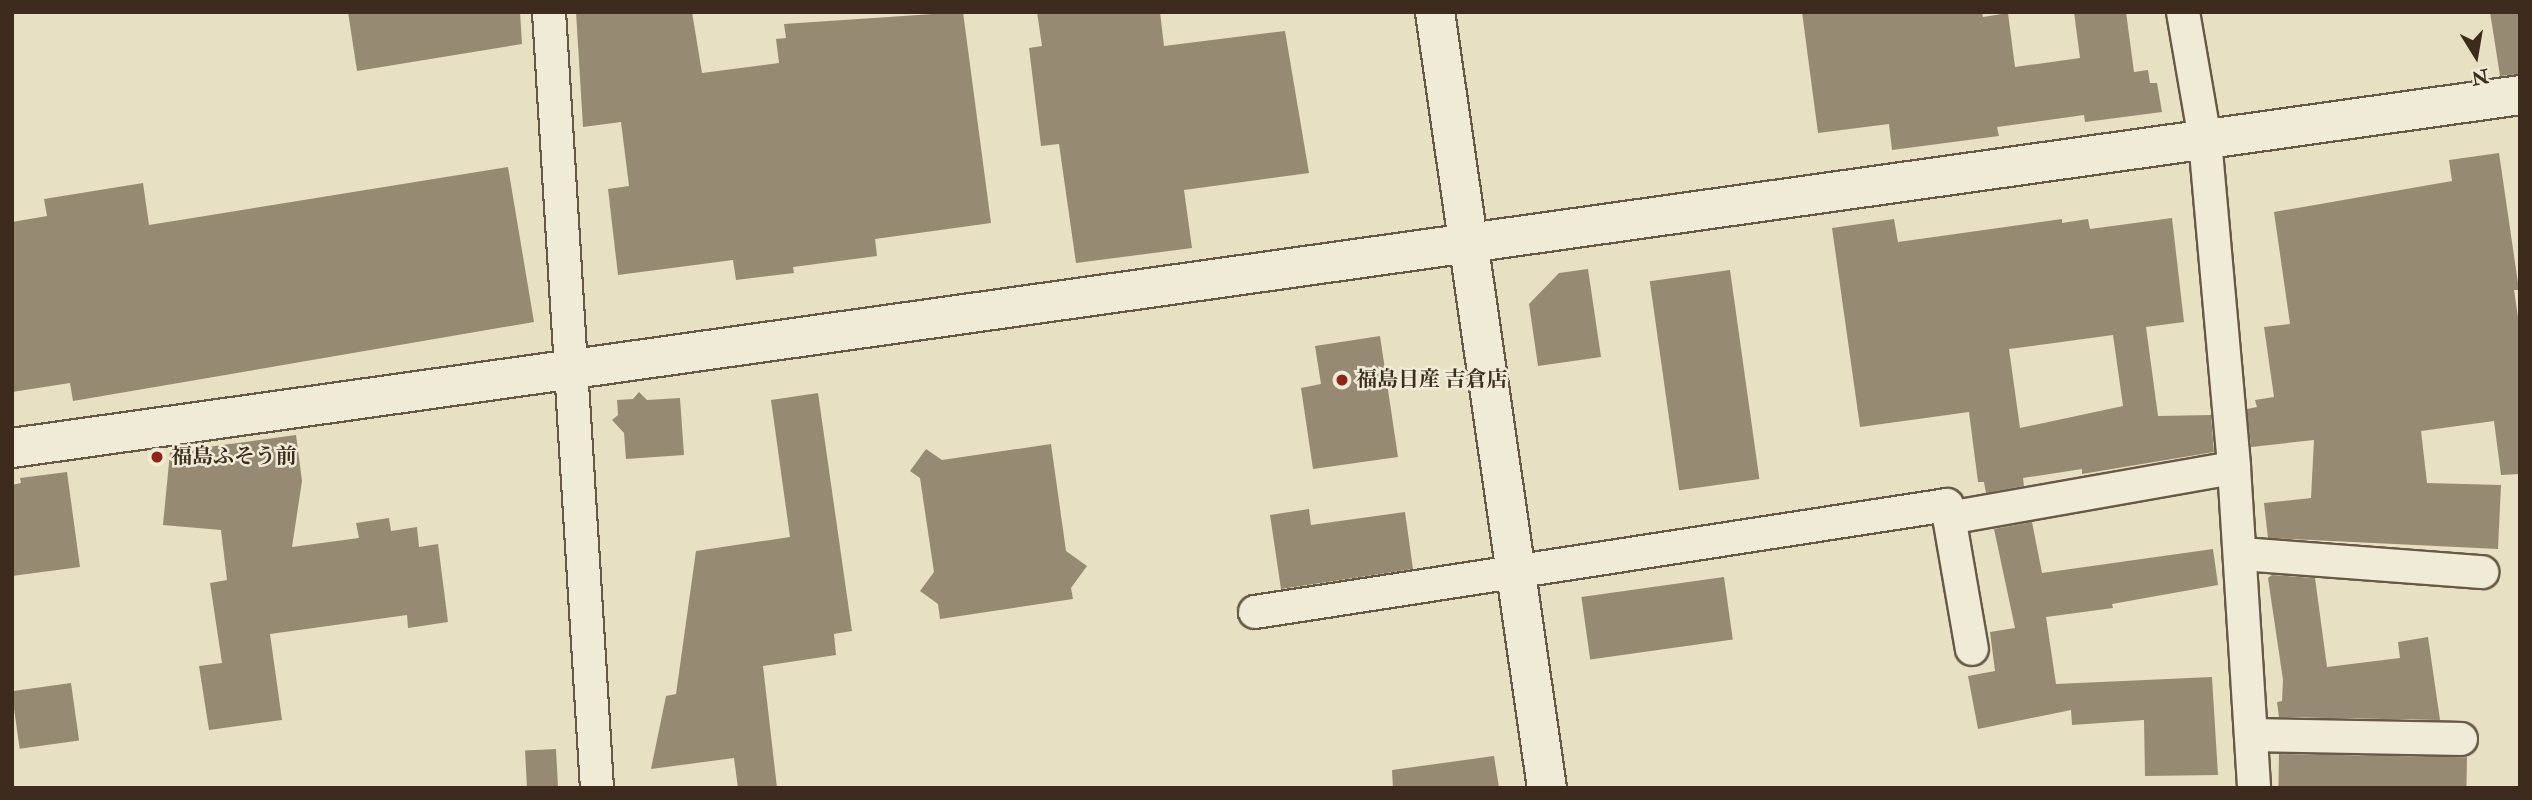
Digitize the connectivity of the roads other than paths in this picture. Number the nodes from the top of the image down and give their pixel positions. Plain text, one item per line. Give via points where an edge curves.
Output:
1 (549, 12) edge
2 (1435, 12) edge
3 (2183, 12) edge
4 (2520, 95) edge
5 (2205, 140) junction
6 (1467, 242) junction
7 (568, 371) junction
8 (12, 448) edge
9 (2234, 468) junction
10 (1949, 517) junction
11 (2241, 554) junction
12 (1516, 570) junction
13 (2482, 572) dead end
14 (1255, 612) dead end
15 (1972, 649) dead end
16 (2252, 735) junction
17 (2461, 740) dead end
18 (597, 788) edge
19 (1547, 788) edge
20 (2254, 788) edge

1 - 7 street
2 - 6 street
3 - 5 street
4 - 5 street
5 - 6 street
5 - 9 street
6 - 7 street
6 - 12 street
7 - 8 street
7 - 18 street
9 - 10 street
9 - 11 street
10 - 12 street via 1947,505
10 - 15 street
11 - 13 street
11 - 16 street
12 - 14 street
12 - 19 street
16 - 17 street
16 - 20 street

